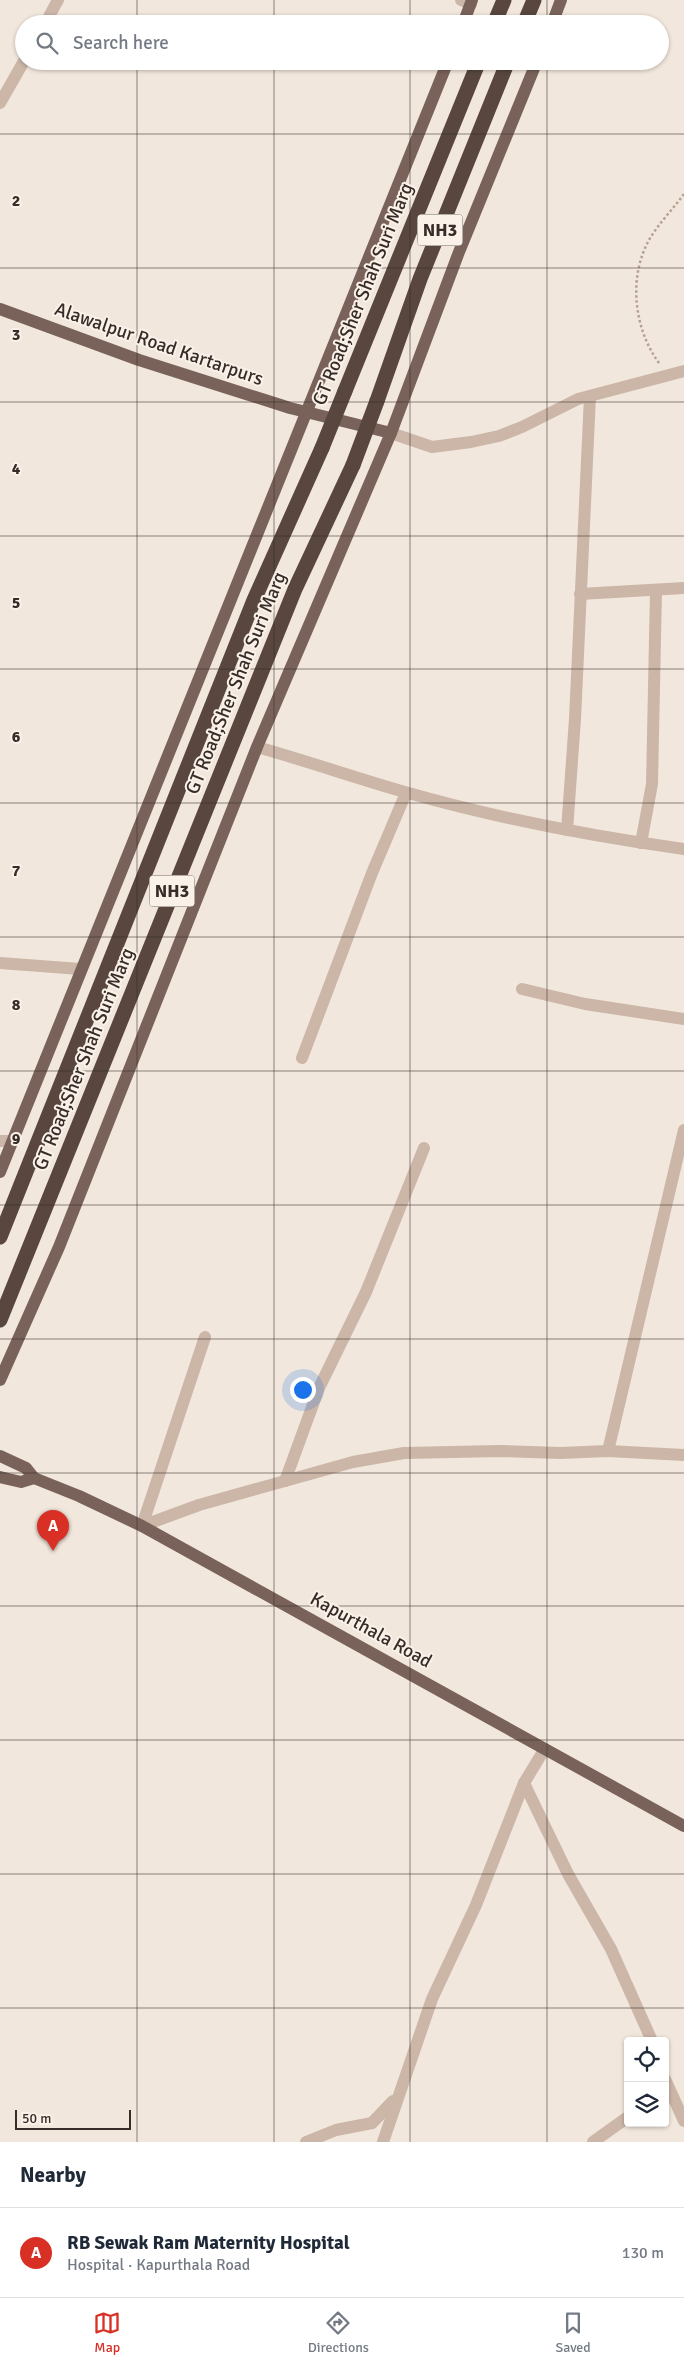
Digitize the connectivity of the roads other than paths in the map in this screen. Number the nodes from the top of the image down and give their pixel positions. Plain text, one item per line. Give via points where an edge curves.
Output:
1 (58, 0) edge
2 (504, 0) edge
3 (534, 0) edge
4 (561, 0) edge
5 (468, 1) edge
6 (49, 15) edge
7 (465, 15) edge
8 (498, 15) edge
9 (528, 15) edge
10 (555, 15) edge
11 (19, 70) edge
12 (444, 70) edge
13 (475, 70) edge
14 (504, 70) edge
15 (533, 70) edge
16 (0, 103) edge
17 (0, 309) edge
18 (683, 375) edge
19 (590, 396) junction
20 (307, 411) junction
21 (391, 433) junction
22 (684, 588) edge
23 (656, 591) junction
24 (580, 594) junction
25 (257, 747) junction
26 (406, 792) junction
27 (566, 830) junction
28 (641, 843) junction
29 (684, 849) edge
30 (0, 962) edge
31 (80, 970) junction
32 (522, 990) dead end
33 (684, 1019) edge
34 (302, 1058) dead end
35 (684, 1130) edge
36 (6, 1141) edge
37 (424, 1148) dead end
38 (0, 1172) edge
39 (0, 1237) edge
40 (0, 1320) edge
41 (205, 1337) dead end
42 (0, 1380) edge
43 (608, 1451) junction
44 (684, 1455) edge
45 (0, 1456) edge
46 (0, 1477) edge
47 (34, 1478) junction
48 (285, 1481) junction
49 (142, 1526) junction
50 (544, 1750) junction
51 (524, 1783) junction
52 (684, 1826) edge
53 (650, 2037) edge
54 (669, 2091) edge
55 (396, 2099) junction
56 (624, 2120) edge
57 (684, 2121) edge
58 (306, 2142) edge
59 (382, 2142) edge
60 (593, 2142) edge

1 - 6 street
2 - 8 highway
3 - 9 highway
4 - 10 main road
5 - 7 main road
11 - 16 street
12 - 20 main road
13 - 39 highway, GT Road;Sher Shah Suri Marg / NH3, bridge via 322,448 254,600
14 - 40 highway, GT Road;Sher Shah Suri Marg / NH3, bridge via 420,278 352,465 295,589
15 - 21 main road via 459,252
17 - 20 main road, Alawalpur Road Kartarpurs via 139,360
18 - 19 street via 667,375
19 - 21 street via 499,436 471,442 432,447
19 - 24 street
20 - 21 main road, Alawalpur Road Kartarpurs
20 - 31 main road
21 - 25 main road
22 - 23 street
23 - 24 street
23 - 28 street via 652,784
24 - 27 street
25 - 26 street
25 - 42 main road via 59,1247
26 - 27 street
26 - 34 street
27 - 28 street
28 - 29 street
30 - 31 street
31 - 36 main road
32 - 33 street via 585,1004
35 - 43 street
36 - 38 main road
37 - 48 street via 370,1282 320,1388
41 - 49 street
43 - 44 street
43 - 48 street via 404,1453 353,1462
45 - 47 main road, Kapurthala Road via 26,1468
46 - 47 main road, Kapurthala Road via 21,1482
47 - 49 main road, Kapurthala Road
48 - 49 street via 199,1505
49 - 50 main road, Kapurthala Road
50 - 51 street
50 - 52 main road, Kapurthala Road
51 - 53 street via 568,1874 611,1949
51 - 55 street via 476,1905 432,1999
54 - 57 street
55 - 58 street via 372,2123 336,2130
55 - 59 street
56 - 60 street

